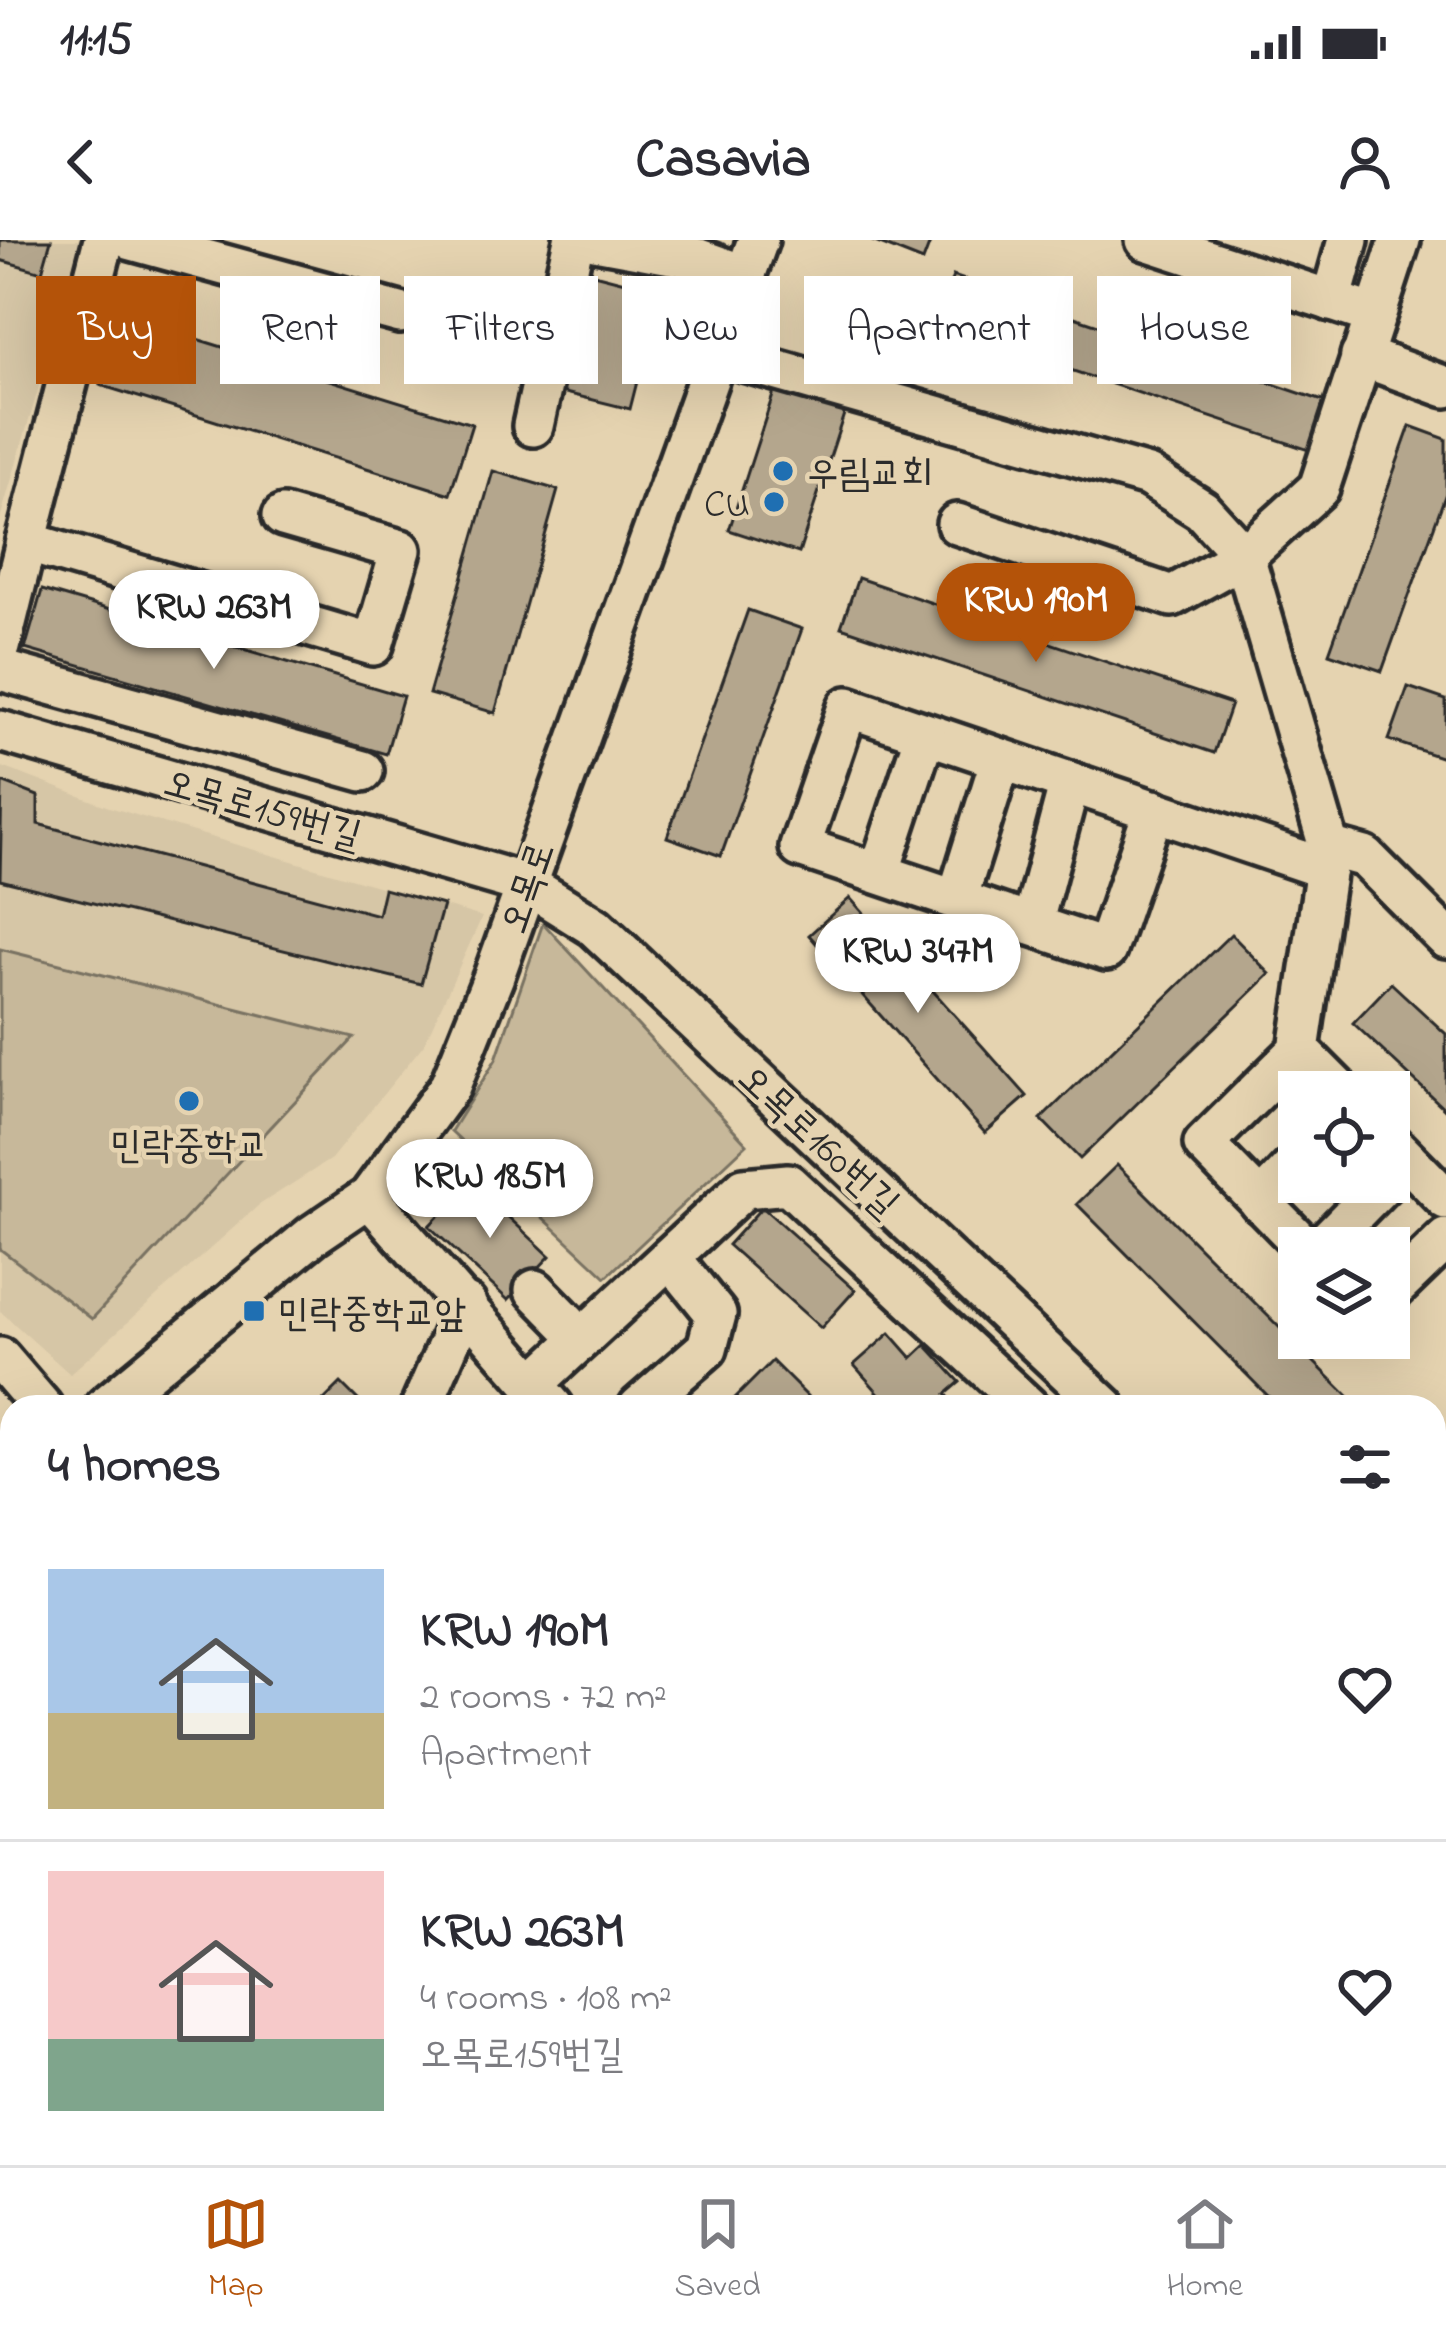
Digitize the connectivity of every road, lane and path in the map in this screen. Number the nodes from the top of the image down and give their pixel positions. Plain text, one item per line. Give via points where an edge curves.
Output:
1 (104, 240) edge
2 (132, 240) edge
3 (574, 240) edge
4 (596, 240) edge
5 (1348, 240) edge
6 (1400, 240) edge
7 (1169, 244) edge
8 (752, 258) edge
9 (1260, 258) edge
10 (1331, 301) junction
11 (400, 313) dead end
12 (1375, 315) junction
13 (1361, 356) junction
14 (780, 370) edge
15 (708, 384) edge
16 (1446, 387) edge
17 (533, 426) dead end
18 (283, 516) dead end
19 (957, 524) dead end
20 (26, 542) junction
21 (1244, 556) junction
22 (0, 647) edge
23 (0, 670) edge
24 (0, 731) edge
25 (925, 734) junction
26 (1001, 759) junction
27 (363, 771) dead end
28 (1070, 782) junction
29 (1154, 810) junction
30 (1328, 858) junction
31 (879, 873) junction
32 (526, 884) junction
33 (957, 899) junction
34 (1033, 925) junction
35 (1446, 938) edge
36 (1299, 1050) junction
37 (1320, 1071) edge
38 (1410, 1176) edge
39 (1278, 1183) edge
40 (369, 1197) junction
41 (1446, 1199) edge
42 (1260, 1202) junction
43 (1360, 1203) edge
44 (1285, 1227) edge
45 (1338, 1227) edge
46 (1446, 1239) edge
47 (670, 1257) junction
48 (1410, 1274) edge
49 (535, 1290) dead end
50 (466, 1304) junction
51 (582, 1338) junction
52 (0, 1358) edge
53 (32, 1395) edge
54 (120, 1395) edge
55 (426, 1395) edge
56 (543, 1395) edge
57 (653, 1395) edge
58 (1015, 1395) edge
59 (1092, 1395) edge

1 - 20 street
2 - 11 street
3 - 17 street
4 - 8 street via 699,259
5 - 10 street
6 - 12 street
7 - 9 street
9 - 10 street
10 - 12 street
12 - 13 street
13 - 16 street
13 - 21 street via 1319,488
14 - 21 street via 1148,476 1202,510
15 - 32 street, 오목로
18 - 20 street via 400,550 373,645
19 - 21 street via 1172,596
20 - 22 street
21 - 30 street
23 - 27 street
24 - 32 street, 오목로159번길
25 - 26 street
25 - 31 street
25 - 31 street via 848,707 800,847
26 - 28 street
26 - 33 street
28 - 29 street
28 - 34 street
29 - 30 street
29 - 34 street via 1106,950
30 - 35 street via 1365,857
30 - 36 street
31 - 33 street
32 - 40 street, 오목로 via 450,1087
32 - 59 street, 오목로160번길 via 595,927
33 - 34 street
36 - 37 street
36 - 42 street via 1204,1144
38 - 41 street
39 - 42 street
40 - 50 street
40 - 54 street, 오목로
42 - 44 street
43 - 45 street
46 - 48 street
47 - 51 street
47 - 57 street via 716,1314 707,1348
47 - 58 street via 744,1189 788,1184
49 - 51 street
50 - 55 street
50 - 56 street
51 - 56 street
52 - 53 street

